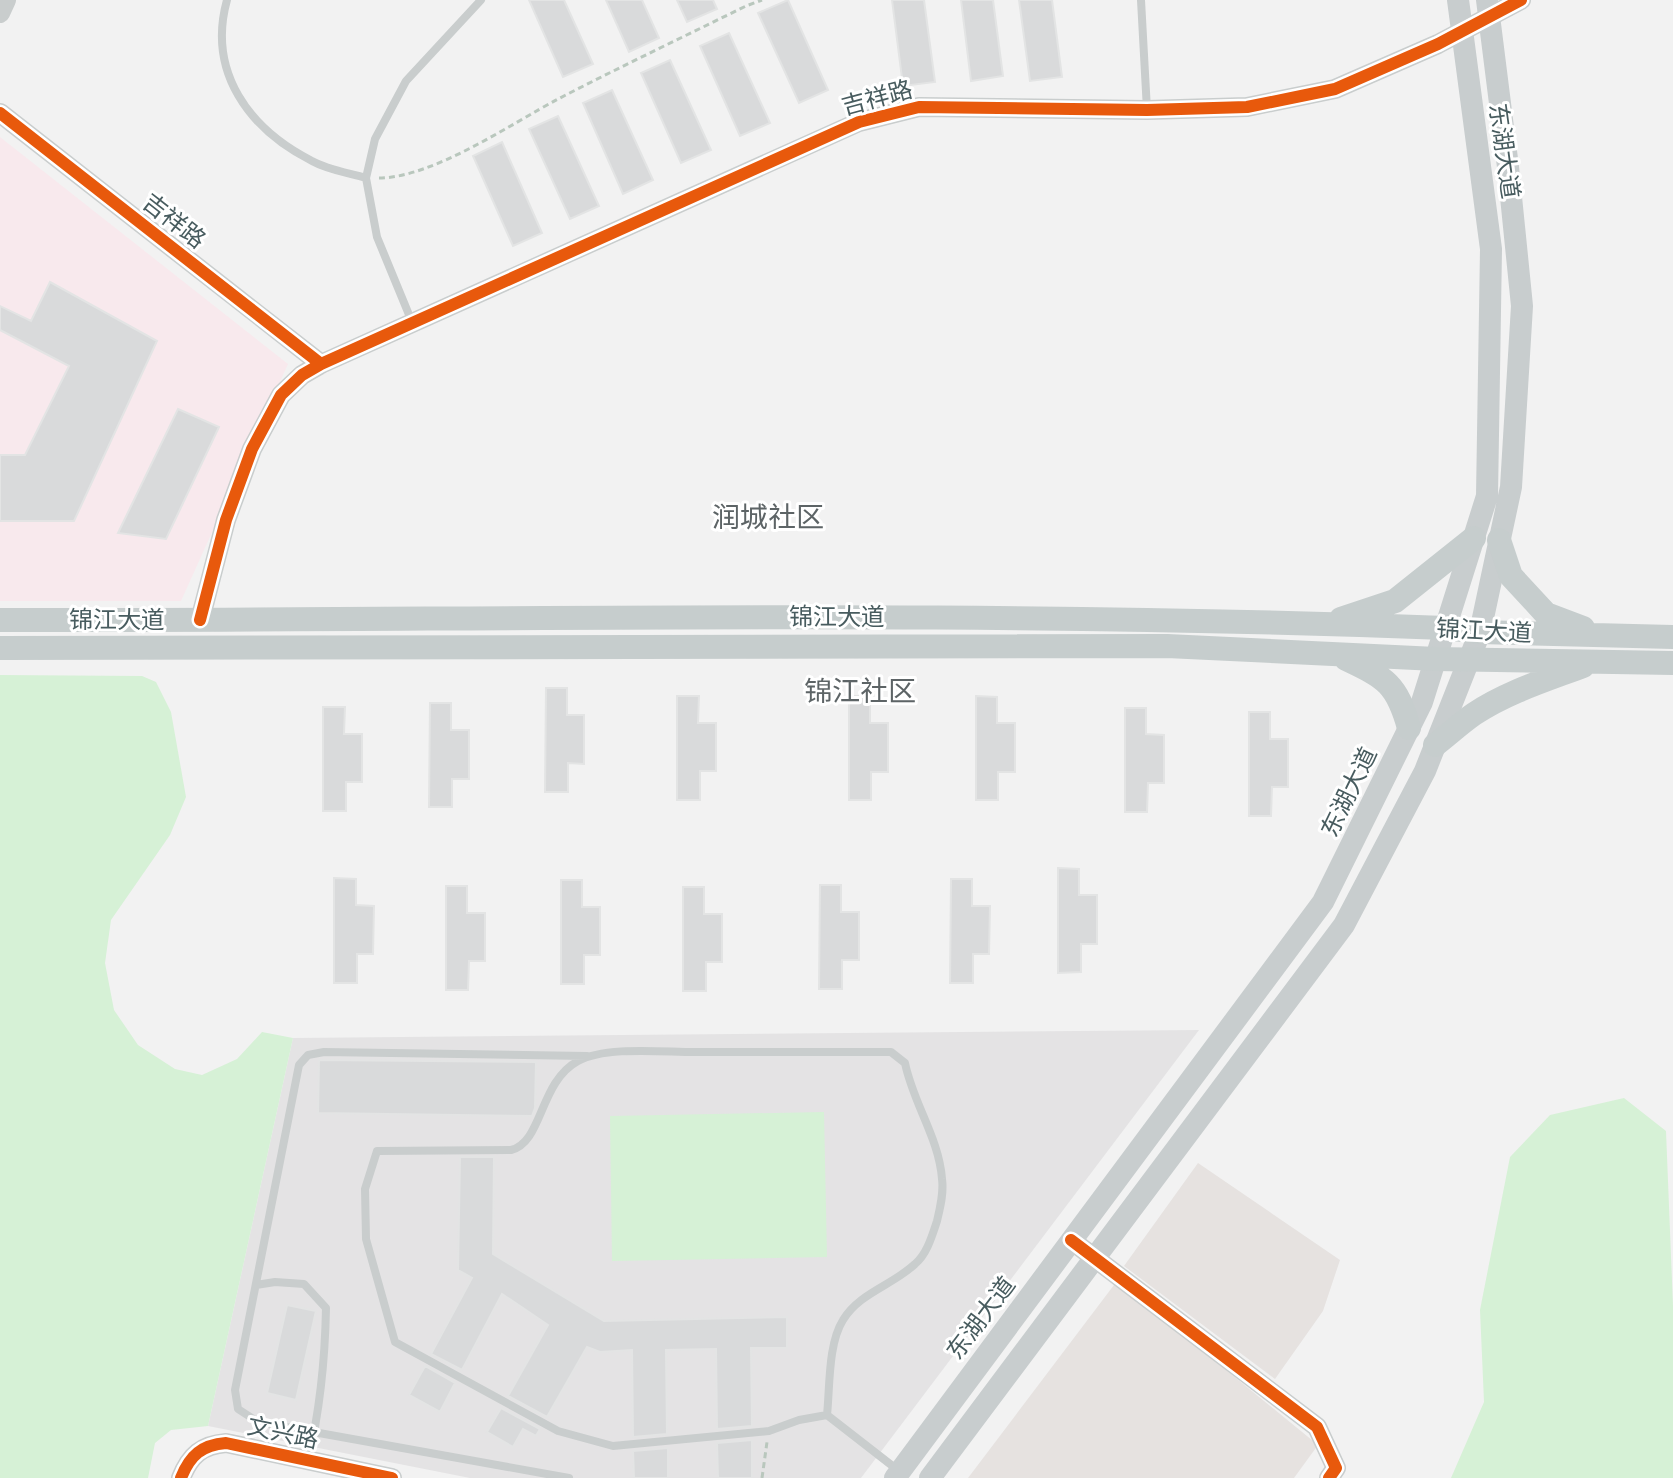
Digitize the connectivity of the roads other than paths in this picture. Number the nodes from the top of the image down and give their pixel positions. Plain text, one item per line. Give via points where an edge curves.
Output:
1 (6, 0) edge
2 (227, 0) edge
3 (481, 0) edge
4 (1141, 0) edge
5 (1458, 0) edge
6 (1521, 0) edge
7 (1488, 9) edge
8 (0, 13) edge
9 (1462, 32) junction
10 (1147, 110) junction
11 (0, 113) edge
12 (366, 178) junction
13 (412, 323) junction
14 (321, 364) junction
15 (1474, 538) junction
16 (1499, 540) junction
17 (0, 620) edge
18 (200, 620) junction
19 (1329, 623) junction
20 (1445, 628) junction
21 (1480, 632) junction
22 (1600, 635) junction
23 (1673, 637) edge
24 (0, 648) edge
25 (1333, 653) junction
26 (1436, 659) junction
27 (1469, 659) junction
28 (1595, 661) junction
29 (1673, 663) edge
30 (1409, 728) junction
31 (1435, 745) junction
32 (588, 1056) junction
33 (1071, 1240) junction
34 (1095, 1258) junction
35 (256, 1285) junction
36 (827, 1415) junction
37 (315, 1432) junction
38 (308, 1462) junction
39 (897, 1474) edge
40 (181, 1478) edge
41 (392, 1478) edge
42 (569, 1478) edge
43 (930, 1478) edge
44 (1329, 1478) edge

1 - 8 street
2 - 12 lane via 221,23 223,57 239,97 267,134 314,163
3 - 12 lane via 406,81 375,139
4 - 10 lane
5 - 9 main road, 东湖大道
6 - 7 street, 吉祥路
7 - 9 street, 吉祥路
7 - 16 main road, 东湖大道 via 1522,306 1511,487
9 - 10 street, 吉祥路 via 1335,89 1247,107
9 - 15 main road, 东湖大道 via 1491,249 1487,496
10 - 13 street, 吉祥路 via 919,107 859,122
11 - 14 street, 吉祥路
12 - 13 lane via 377,237
13 - 14 street, 吉祥路
14 - 18 street, 吉祥路 via 281,395 252,449 226,520
15 - 19 main road via 1395,601
15 - 20 main road, 东湖大道
16 - 21 main road, 东湖大道
16 - 22 main road via 1511,576 1546,614
17 - 18 main road, 锦江大道
18 - 19 main road, 锦江大道 via 669,616
19 - 20 main road, 锦江大道
20 - 21 main road, 锦江大道
20 - 26 main road, 东湖大道
21 - 22 main road, 锦江大道
21 - 27 main road, 东湖大道
22 - 23 main road, 锦江大道
24 - 25 main road, 锦江大道 via 948,645
25 - 26 main road, 锦江大道
25 - 30 main road via 1380,675 1401,699
26 - 27 main road, 锦江大道
26 - 30 main road, 东湖大道
27 - 28 main road, 锦江大道
27 - 31 main road, 东湖大道
28 - 29 main road, 锦江大道
28 - 31 main road via 1501,699
30 - 33 main road, 东湖大道 via 1323,902
31 - 34 main road, 东湖大道 via 1344,925
32 - 35 lane via 308,1055 299,1065
32 - 36 lane via 891,1052 905,1063 936,1148 943,1180 940,1210 917,1263 844,1317 834,1337
32 - 36 lane via 558,1077 521,1148 377,1151 365,1189 366,1239 395,1342 558,1431 613,1446 769,1431
33 - 34 street
33 - 39 main road, 东湖大道
34 - 43 main road, 东湖大道
34 - 44 street via 1317,1427 1336,1468
35 - 37 lane via 304,1284 326,1308
35 - 37 lane via 235,1390 238,1409 258,1422
36 - 39 lane
37 - 38 lane
37 - 42 lane
38 - 40 street, 文兴路 via 226,1443 197,1451
38 - 41 street, 文兴路

